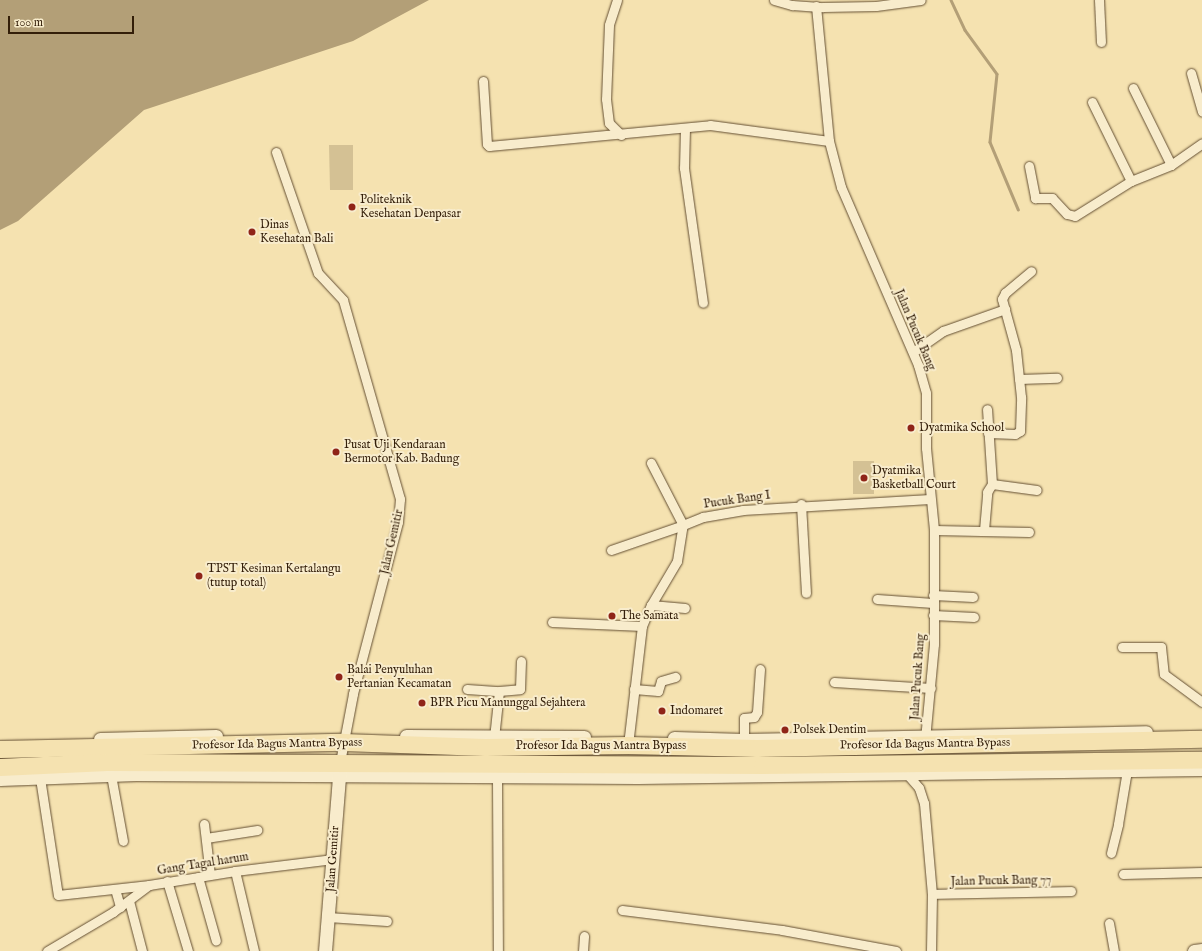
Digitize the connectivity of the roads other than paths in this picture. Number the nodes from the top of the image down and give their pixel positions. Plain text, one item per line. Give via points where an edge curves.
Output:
1 (617, 0) edge
2 (774, 0) edge
3 (921, 0) edge
4 (1099, 0) edge
5 (816, 6) junction
6 (1100, 42) dead end
7 (1191, 73) dead end
8 (483, 80) dead end
9 (1133, 88) dead end
10 (1092, 102) dead end
11 (1202, 110) edge
12 (684, 128) junction
13 (621, 135) junction
14 (829, 141) junction
15 (1202, 143) edge
16 (276, 152) dead end
17 (1171, 165) junction
18 (1029, 166) dead end
19 (1132, 181) junction
20 (1031, 271) dead end
21 (703, 303) dead end
22 (1005, 309) junction
23 (913, 352) junction
24 (1057, 378) dead end
25 (1019, 379) junction
26 (987, 409) dead end
27 (988, 433) junction
28 (651, 463) dead end
29 (992, 484) junction
30 (1037, 490) dead end
31 (930, 499) junction
32 (801, 504) junction
33 (683, 525) junction
34 (934, 530) junction
35 (984, 530) junction
36 (1029, 532) dead end
37 (611, 550) dead end
38 (806, 593) dead end
39 (973, 596) dead end
40 (877, 599) dead end
41 (933, 599) junction
42 (651, 604) junction
43 (685, 608) dead end
44 (933, 615) junction
45 (974, 617) dead end
46 (552, 622) dead end
47 (642, 626) junction
48 (1122, 647) dead end
49 (521, 661) dead end
50 (760, 669) dead end
51 (675, 677) dead end
52 (834, 682) dead end
53 (931, 688) junction
54 (467, 689) dead end
55 (634, 689) junction
56 (499, 691) junction
57 (1202, 702) edge
58 (1202, 731) edge
59 (344, 738) junction
60 (494, 738) junction
61 (1202, 739) edge
62 (744, 740) junction
63 (925, 740) junction
64 (629, 741) junction
65 (0, 743) edge
66 (823, 746) junction
67 (0, 749) edge
68 (1202, 760) edge
69 (826, 764) junction
70 (339, 768) junction
71 (1013, 768) junction
72 (1202, 769) edge
73 (638, 770) junction
74 (1127, 770) junction
75 (908, 774) junction
76 (1, 775) edge
77 (111, 775) junction
78 (497, 777) junction
79 (40, 778) junction
80 (204, 824) dead end
81 (257, 830) dead end
82 (206, 838) junction
83 (123, 841) dead end
84 (1111, 853) dead end
85 (333, 859) junction
86 (234, 871) junction
87 (1202, 872) edge
88 (1123, 874) dead end
89 (210, 875) junction
90 (198, 877) junction
91 (167, 881) junction
92 (149, 885) junction
93 (115, 889) junction
94 (1071, 891) dead end
95 (932, 894) junction
96 (130, 901) junction
97 (120, 907) junction
98 (622, 910) dead end
99 (328, 917) junction
100 (387, 921) dead end
101 (1108, 923) dead end
102 (584, 936) dead end
103 (216, 941) dead end
104 (1202, 950) edge
105 (47, 951) edge
106 (142, 951) edge
107 (188, 951) edge
108 (254, 951) edge
109 (325, 951) edge
110 (498, 951) edge
111 (583, 951) edge
112 (896, 951) edge
113 (931, 951) edge
114 (1114, 951) edge
115 (1194, 951) edge

1 - 13 street via 609,25 606,99 609,123
2 - 5 street via 792,5
3 - 5 street via 876,6
4 - 6 street
5 - 14 street, Jalan Pucuk Bang
7 - 11 street
8 - 13 street via 487,145
9 - 17 street
10 - 19 street
12 - 13 street
12 - 14 street via 710,125
12 - 21 street via 684,168
14 - 23 street, Jalan Pucuk Bang via 841,187
15 - 17 street
16 - 59 street, Jalan Gemitir via 318,273 343,300 400,499 398,522
17 - 19 street
18 - 19 street via 1035,198 1052,198 1072,216
20 - 22 street via 1003,297
22 - 23 street via 943,331
22 - 25 street via 1016,350
23 - 31 street, Jalan Pucuk Bang via 926,393 926,448
24 - 25 street
25 - 27 street via 1020,431 1015,434
26 - 27 street
27 - 29 street
28 - 33 street
29 - 30 street
29 - 35 street via 987,492
31 - 32 street, Pucuk Bang I
31 - 34 street, Jalan Pucuk Bang
32 - 33 street, Pucuk Bang I via 703,516
32 - 38 street
33 - 37 street, Pucuk Bang I
33 - 42 street via 677,561
34 - 35 street
34 - 41 street, Jalan Pucuk Bang
35 - 36 street
39 - 41 street
40 - 41 street
41 - 44 street, Jalan Pucuk Bang
42 - 43 street
42 - 47 street
44 - 45 street
44 - 53 street, Jalan Pucuk Bang
46 - 47 street
47 - 55 street
48 - 57 street via 1161,647 1164,674
49 - 56 street via 520,689
50 - 62 street via 757,712 754,717 744,718
51 - 55 street via 662,681 658,691
52 - 53 street
53 - 63 street, Jalan Pucuk Bang
54 - 56 street
55 - 64 street
56 - 60 street
58 - 63 street
59 - 60 street
59 - 64 highway, Profesor Ida Bagus Mantra Bypass via 485,746
59 - 65 street via 140,737
59 - 67 highway, Profesor Ida Bagus Mantra Bypass
59 - 70 street, Jalan Gemitir
60 - 64 street
61 - 63 highway, Profesor Ida Bagus Mantra Bypass
62 - 63 street
62 - 64 street
63 - 66 highway, Profesor Ida Bagus Mantra Bypass
64 - 66 highway, Profesor Ida Bagus Mantra Bypass via 757,748
66 - 69 highway
68 - 71 highway, Profesor Ida Bagus Mantra Bypass
69 - 71 highway, Profesor Ida Bagus Mantra Bypass
69 - 73 highway, Profesor Ida Bagus Mantra Bypass
70 - 73 highway, Profesor Ida Bagus Mantra Bypass via 465,764
70 - 76 highway, Profesor Ida Bagus Mantra Bypass via 107,762
70 - 77 street
70 - 78 street
70 - 85 street, Jalan Gemitir
71 - 74 street
71 - 75 street
72 - 74 street
73 - 75 street
73 - 78 street
74 - 84 street
75 - 95 street via 922,794
76 - 79 street
77 - 79 street
77 - 83 street
78 - 110 street
79 - 93 street via 58,896
80 - 82 street
81 - 82 street
82 - 89 street
85 - 86 street, Gang Tagal harum
85 - 99 street, Jalan Gemitir
86 - 89 street, Gang Tagal harum
86 - 108 street
87 - 88 street
89 - 90 street, Gang Tagal harum
90 - 91 street, Gang Tagal harum
90 - 103 street
91 - 92 street, Gang Tagal harum
91 - 107 street
92 - 93 street
92 - 96 street, Gang Tagal harum
93 - 97 street
94 - 95 street, Jalan Pucuk Bang 77
95 - 113 street
96 - 97 street, Gang Tagal harum
96 - 106 street
97 - 105 street, Gang Tagal harum
98 - 112 street via 782,930
99 - 100 street
99 - 109 street, Jalan Gemitir
101 - 114 street
102 - 111 street
104 - 115 street

